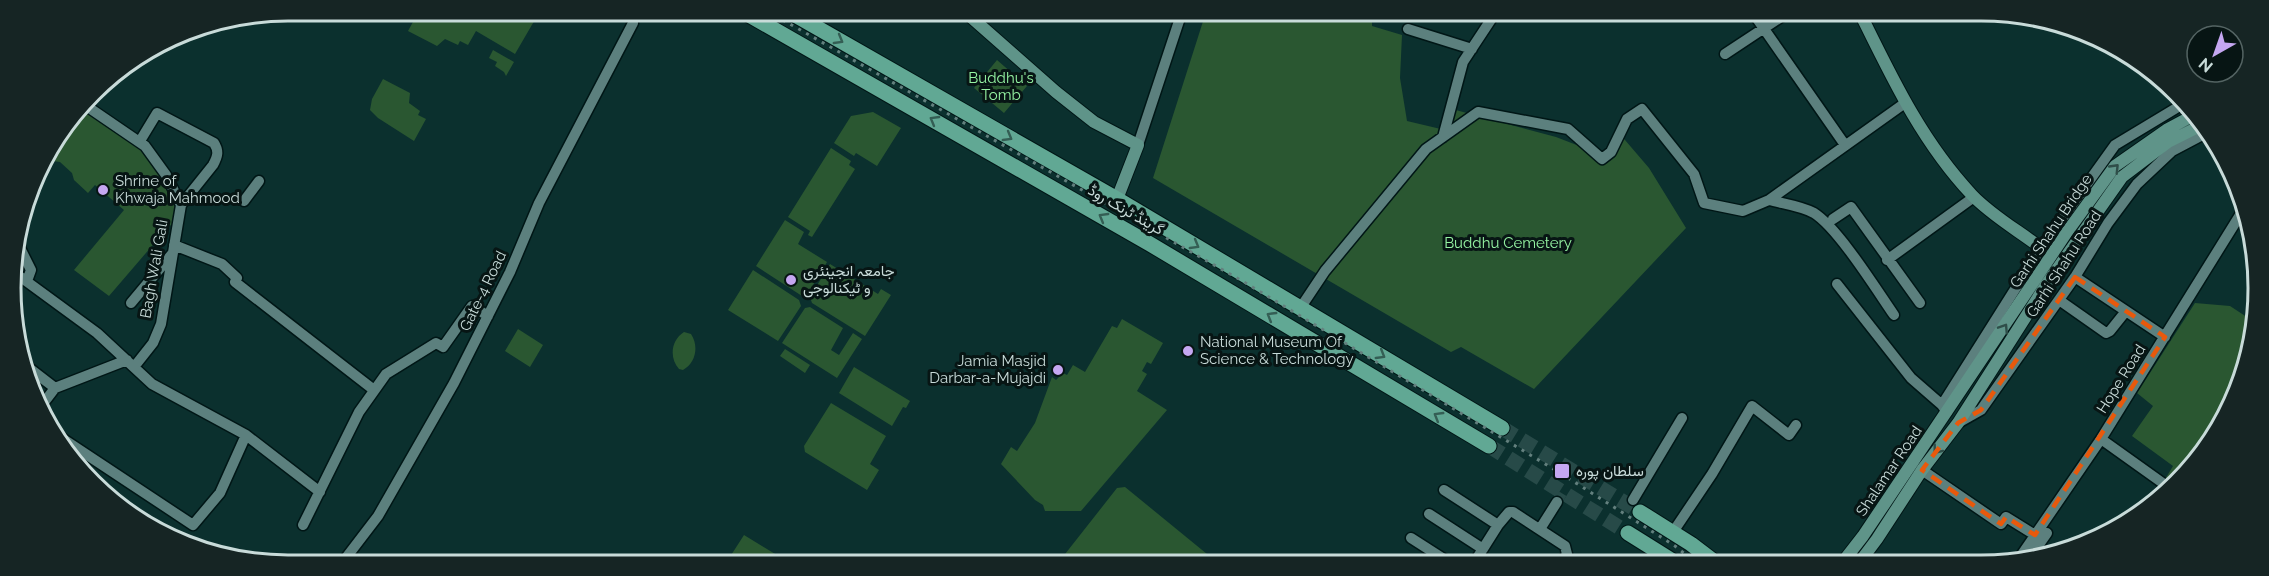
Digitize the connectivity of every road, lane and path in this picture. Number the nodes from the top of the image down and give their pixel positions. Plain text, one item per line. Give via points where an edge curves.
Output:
1 (759, 21) edge
2 (806, 21) edge
3 (975, 21) edge
4 (1179, 21) edge
5 (1490, 21) edge
6 (1759, 21) edge
7 (1775, 21) edge
8 (1864, 21) edge
9 (633, 23) dead end
10 (1764, 28) junction
11 (1408, 29) dead end
12 (1472, 49) junction
13 (1725, 54) dead end
14 (1905, 103) junction
15 (2178, 107) edge
16 (90, 108) edge
17 (2188, 119) edge
18 (2195, 128) edge
19 (2200, 136) edge
20 (1443, 137) junction
21 (140, 141) junction
22 (1138, 145) junction
23 (1845, 146) junction
24 (259, 180) dead end
25 (1974, 197) junction
26 (1117, 199) junction
27 (1769, 200) junction
28 (244, 201) dead end
29 (181, 205) junction
30 (2239, 217) edge
31 (1833, 219) dead end
32 (2041, 248) junction
33 (173, 249) junction
34 (23, 254) edge
35 (1887, 260) junction
36 (2075, 277) junction
37 (22, 278) edge
38 (27, 281) junction
39 (1838, 284) dead end
40 (2059, 300) junction
41 (131, 303) dead end
42 (1920, 303) dead end
43 (1301, 307) junction
44 (2126, 311) junction
45 (1894, 315) dead end
46 (488, 316) junction
47 (2165, 337) junction
48 (130, 363) junction
49 (34, 372) edge
50 (55, 388) junction
51 (374, 390) junction
52 (1960, 394) joint
53 (46, 400) edge
54 (1972, 402) joint
55 (1944, 408) junction
56 (1682, 418) dead end
57 (1958, 423) junction
58 (1796, 426) dead end
59 (1502, 428) tunnel mouth
60 (246, 435) junction
61 (2101, 439) junction
62 (1489, 446) tunnel mouth
63 (80, 456) edge
64 (1922, 470) junction
65 (2163, 483) edge
66 (1444, 490) dead end
67 (320, 492) junction
68 (1557, 502) tunnel mouth
69 (1636, 506) joint
70 (1429, 514) dead end
71 (303, 525) dead end
72 (1498, 525) junction
73 (1540, 529) junction
74 (1673, 532) junction
75 (1628, 533) tunnel mouth
76 (2047, 533) dead end
77 (2035, 535) junction
78 (1412, 538) dead end
79 (1483, 549) junction
80 (2035, 549) edge
81 (2024, 552) edge
82 (348, 555) edge
83 (1438, 555) edge
84 (1479, 555) edge
85 (1566, 555) edge
86 (1659, 555) edge
87 (1705, 555) edge
88 (1848, 555) edge
89 (1865, 555) edge

62 -> 1 main road, گرینڈ ٹرنک روڈ via 1150,244
2 -> 26 main road, گرینڈ ٹرنک روڈ
3 - 22 main road via 1094,122
4 - 22 street
5 - 12 street
6 - 10 street
7 - 10 street
8 - 14 main road
9 - 46 street, Gate-4 Road via 539,203
10 - 13 street
10 - 23 street
11 - 12 street
12 - 20 street via 1463,62
14 - 23 street
14 - 25 main road via 1936,153
15 - 32 street, Garhi Shahu Road via 2115,145
16 - 21 street, Bagh Wali Gali
52 -> 17 main road, Garhi Shahu Bridge via 2115,166
18 - 54 main road, Garhi Shahu Bridge via 2168,142 2122,177 2046,285
19 - 36 street, Garhi Shahu Road via 2172,151 2137,184
20 - 27 street via 1478,112 1568,129 1602,159 1611,153 1627,119 1642,109 1694,174 1704,203 1743,211
20 - 43 street via 1426,149 1325,271
21 - 29 street, Bagh Wali Gali via 166,175
21 - 29 street, Bagh Wali Gali via 157,113 214,142 217,158
22 - 26 main road
23 - 27 street
24 - 28 street
25 - 32 main road
25 - 35 street
26 -> 43 main road, گرینڈ ٹرنک روڈ
27 - 45 street via 1804,209 1830,227
29 - 33 street, Bagh Wali Gali
30 - 47 street, Hope Road
31 - 35 street via 1851,207
32 - 55 street, Garhi Shahu Road
33 - 41 street
33 - 48 street, Bagh Wali Gali via 161,324 153,343
33 - 51 street via 222,264 237,278 235,282
34 - 38 street via 31,270
35 - 42 street
36 - 40 street, Garhi Shahu Road
36 - 44 street
37 - 38 street
38 - 48 street via 80,319
39 - 55 street via 1911,378
40 - 44 street via 2106,333
40 - 57 street, Garhi Shahu Road via 1982,410
43 -> 59 main road, گرینڈ ٹرنک روڈ
44 - 47 street
46 - 51 street via 472,306 443,347 436,343 386,374
46 - 82 street, Gate-4 Road via 378,516
47 - 61 street, Hope Road
48 - 50 street
48 - 60 street via 168,394
49 - 50 street
50 - 53 street
51 - 67 street
52 - 55 main road, Shalamar Road
54 - 57 main road, Shalamar Road
55 - 88 main road, Shalamar Road
56 - 69 street
57 -> 64 main road, Shalamar Road
58 - 74 street via 1789,435 1752,406
60 - 63 street via 220,493 193,525
60 - 67 street
61 - 65 street
61 - 77 street, Hope Road
64 - 77 street via 2001,524 2006,517
64 - 89 main road, Shalamar Road
66 - 72 street
67 - 71 street
68 - 73 street
69 - 74 main road
70 - 79 street
72 - 73 street via 1506,514 1513,512
72 - 79 street
73 - 85 street via 1565,546
74 - 87 main road
75 - 86 main road
76 - 80 street
77 - 81 street, Hope Road
78 - 83 street
79 - 84 street

